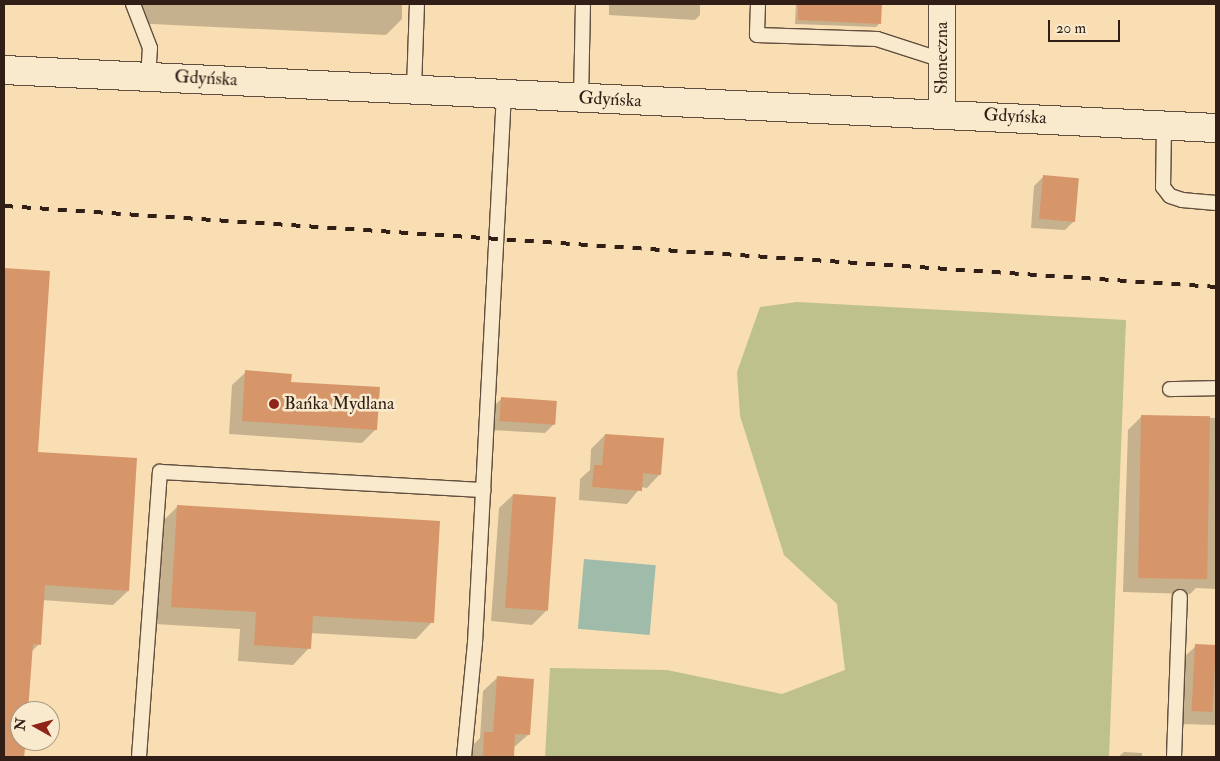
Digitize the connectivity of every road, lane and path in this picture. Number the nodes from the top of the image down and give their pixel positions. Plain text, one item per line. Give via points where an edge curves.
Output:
1 (133, 4) edge
2 (417, 4) edge
3 (583, 4) edge
4 (758, 4) edge
5 (939, 5) edge
6 (942, 60) junction
7 (4, 70) edge
8 (148, 76) junction
9 (414, 88) junction
10 (504, 94) junction
11 (581, 99) junction
12 (942, 113) junction
13 (1164, 126) junction
14 (1216, 128) edge
15 (1216, 203) edge
16 (1216, 388) edge
17 (1170, 389) dead end
18 (483, 490) junction
19 (1180, 597) dead end
20 (139, 757) edge
21 (464, 757) edge
22 (1174, 757) edge

1 - 8 lane via 150,48
2 - 9 lane
3 - 11 lane
4 - 6 lane via 757,35 877,39
5 - 6 street, Słoneczna
6 - 12 street, Słoneczna
7 - 8 main road, Gdyńska
8 - 9 main road, Gdyńska
9 - 10 main road, Gdyńska
10 - 11 main road, Gdyńska
10 - 18 lane
11 - 12 main road, Gdyńska
12 - 13 main road, Gdyńska
13 - 14 main road, Gdyńska
13 - 15 lane via 1163,187 1170,196 1182,200
16 - 17 lane
18 - 20 lane via 160,472
18 - 21 lane via 475,644
19 - 22 lane

